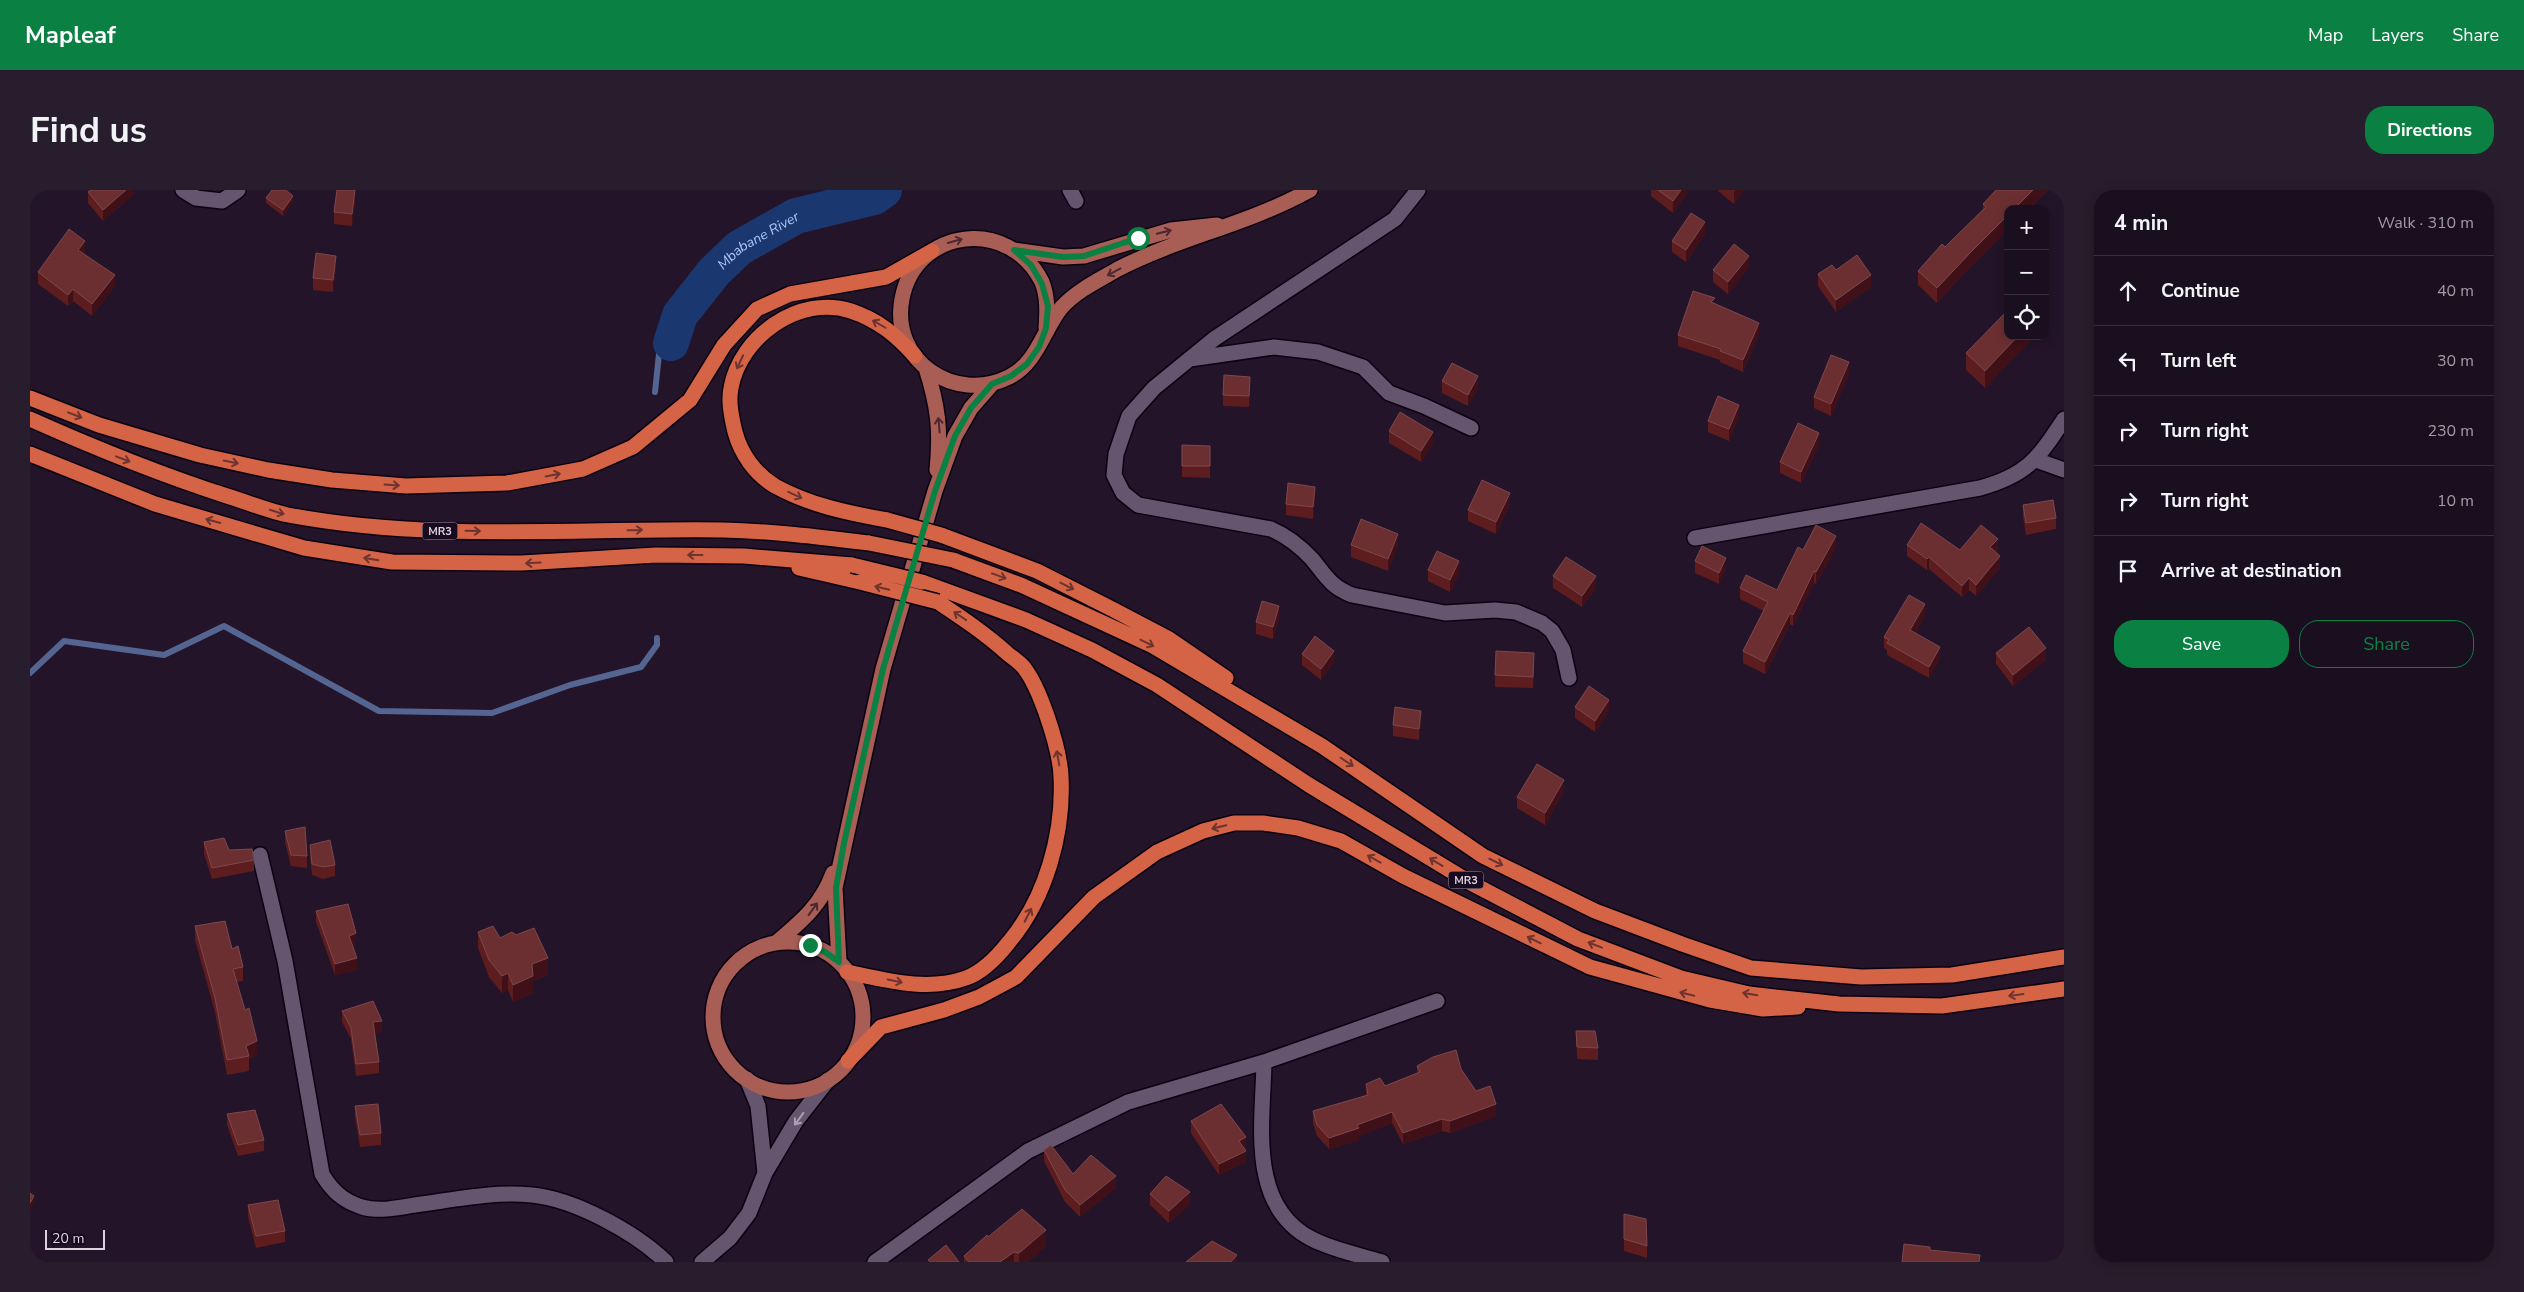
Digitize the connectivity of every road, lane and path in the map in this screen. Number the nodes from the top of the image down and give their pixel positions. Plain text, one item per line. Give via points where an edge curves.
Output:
1 (182, 190) edge
2 (238, 190) edge
3 (1310, 190) edge
4 (1418, 190) edge
5 (1241, 222) junction
6 (1014, 250) junction
7 (932, 251) junction
8 (1046, 328) junction
9 (914, 356) junction
10 (1190, 359) junction
11 (926, 368) junction
12 (992, 384) junction
13 (30, 398) edge
14 (30, 419) edge
15 (2064, 419) edge
16 (1472, 428) dead end
17 (30, 454) edge
18 (2036, 460) junction
19 (2064, 470) edge
20 (935, 491) junction
21 (1695, 538) dead end
22 (744, 556) junction
23 (1569, 678) dead end
24 (1322, 746) junction
25 (844, 843) junction
26 (260, 855) dead end
27 (778, 942) junction
28 (2064, 957) edge
29 (843, 967) junction
30 (2064, 989) edge
31 (1437, 1001) dead end
32 (1839, 1004) junction
33 (848, 1061) junction
34 (1264, 1062) junction
35 (747, 1079) junction
36 (828, 1080) junction
37 (765, 1173) junction
38 (666, 1262) edge
39 (702, 1262) edge
40 (875, 1262) edge
41 (1382, 1262) edge

1 - 2 street via 196,198 222,201
3 - 5 main road
4 - 10 street via 1395,219
6 -> 5 main road via 1063,257 1084,256 1171,230
5 -> 8 main road via 1120,268 1063,306
7 -> 6 main road via 964,238 999,242
6 - 8 main road via 1031,265 1042,284 1048,306
7 - 9 main road via 907,281 901,300 905,339
13 -> 7 highway via 99,424 191,452 268,470 332,480 406,486 517,481 583,469 633,447 690,400 724,346 757,309 790,294 886,276
8 - 12 main road via 1039,347 1027,364
9 - 11 main road
9 -> 24 highway, bridge via 895,334 878,322 849,310 818,308 792,315 770,327 740,360 731,388 731,416 738,443 752,466 774,485 802,498 837,510 941,535 1037,571 1169,639
10 - 16 street via 1274,347 1318,352 1363,368 1389,393
10 - 23 street via 1154,388 1129,416 1116,454 1114,475 1123,493 1138,506 1270,529 1299,546 1328,582 1352,595 1445,614 1495,610 1516,612 1552,631 1564,650
11 - 12 main road via 957,384
20 -> 11 main road via 940,439 936,403
12 - 20 main road via 971,408 955,436
14 -> 24 highway, MR3, bridge via 188,484 304,518 386,530 725,530 781,533 869,543 953,560 1021,585 1153,646
15 - 18 street
22 -> 17 highway, MR3 via 656,555 522,563 392,562 304,548 155,504
18 - 19 street
18 - 21 street via 2019,474 1980,488
20 - 25 main road via 883,669
29 -> 22 highway, bridge via 910,985 944,984 968,978 995,959 1021,928 1043,884 1052,856 1059,821 1061,775 1054,737 1041,700 1025,669 976,627 938,602
32 -> 22 highway, MR3, bridge via 1749,994 1681,978 1578,939 1471,883 1309,785 1157,685 1026,620 922,582 852,565
24 -> 28 highway, MR3 via 1483,856 1595,911 1752,968 1861,977 1952,975
27 -> 25 main road via 811,914 829,885
25 - 29 main road via 836,888
26 - 38 street via 285,961 322,1174 330,1188 343,1199 363,1208 388,1209 500,1194 534,1195 616,1225
27 - 29 main road via 810,945
27 - 35 main road via 759,947 729,970 719,986 714,1004 713,1024 717,1042 726,1059
29 - 33 main road via 859,996 862,1012 862,1030
30 -> 32 highway, MR3 via 1942,1006
31 - 34 street
32 -> 33 highway via 1763,1009 1710,1000 1590,967 1340,841 1298,828 1234,823 1203,831 1157,852 1094,897 1016,977 979,997 881,1028
33 - 36 main road
34 - 40 street via 1128,1102 1028,1151
34 - 41 street via 1263,1165 1268,1186 1283,1218 1312,1239
35 - 36 main road via 773,1090 792,1092
35 - 37 street via 758,1106
36 -> 37 street via 796,1121
37 - 39 street via 749,1212 730,1238

